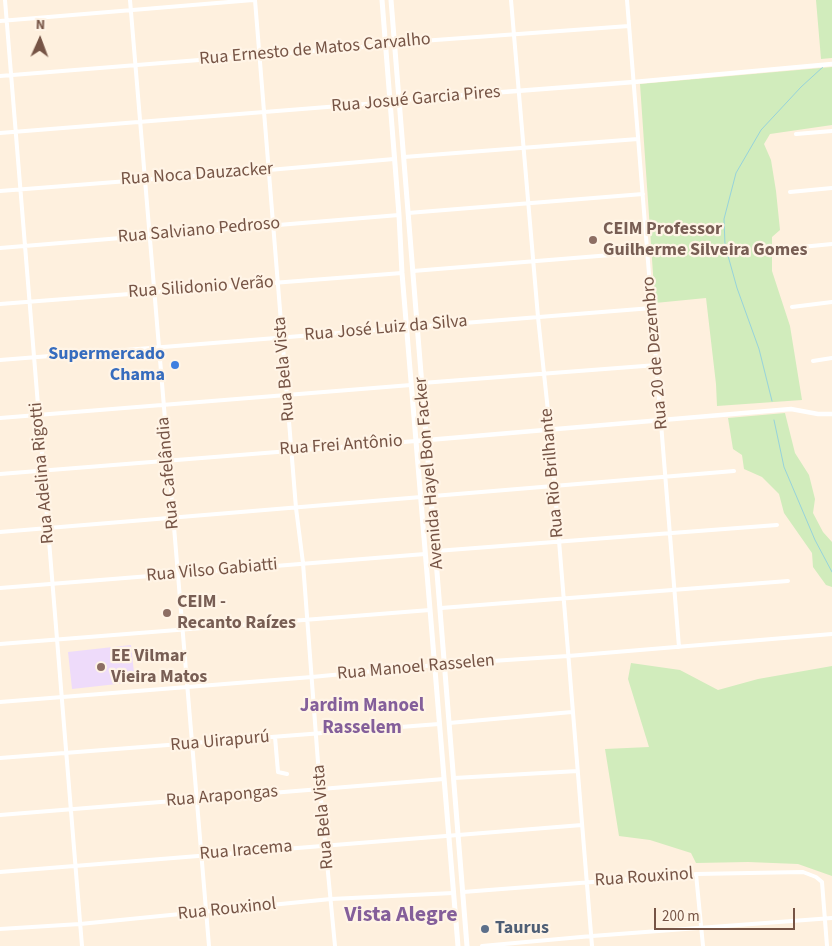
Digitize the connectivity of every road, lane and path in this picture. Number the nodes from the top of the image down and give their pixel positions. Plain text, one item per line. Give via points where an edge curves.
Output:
1 (5, 0) edge
2 (130, 0) edge
3 (254, 0) edge
4 (382, 0) edge
5 (391, 0) edge
6 (511, 0) edge
7 (627, 0) edge
8 (131, 10) junction
9 (7, 20) junction
10 (0, 21) edge
11 (629, 26) junction
12 (514, 35) junction
13 (394, 43) junction
14 (386, 45) junction
15 (260, 55) junction
16 (832, 64) edge
17 (135, 65) junction
18 (11, 75) junction
19 (0, 76) edge
20 (634, 82) junction
21 (519, 91) junction
22 (399, 100) junction
23 (390, 102) junction
24 (264, 112) junction
25 (140, 122) junction
26 (832, 131) edge
27 (16, 132) junction
28 (0, 133) edge
29 (796, 134) dead end
30 (638, 139) junction
31 (525, 148) junction
32 (404, 157) junction
33 (394, 159) junction
34 (269, 170) junction
35 (145, 179) junction
36 (832, 188) edge
37 (20, 189) junction
38 (0, 191) edge
39 (790, 192) dead end
40 (643, 194) junction
41 (529, 204) junction
42 (408, 213) junction
43 (399, 215) junction
44 (274, 225) junction
45 (149, 235) junction
46 (832, 244) edge
47 (25, 246) junction
48 (0, 248) edge
49 (781, 249) dead end
50 (648, 252) junction
51 (534, 261) junction
52 (413, 271) junction
53 (402, 273) junction
54 (278, 283) junction
55 (154, 292) junction
56 (30, 302) junction
57 (832, 302) edge
58 (0, 304) edge
59 (792, 307) dead end
60 (652, 308) junction
61 (538, 317) junction
62 (418, 326) junction
63 (406, 328) junction
64 (283, 338) junction
65 (159, 348) junction
66 (34, 358) junction
67 (832, 358) edge
68 (0, 360) edge
69 (813, 361) dead end
70 (657, 364) junction
71 (544, 374) junction
72 (422, 383) junction
73 (411, 385) junction
74 (288, 394) junction
75 (164, 404) junction
76 (39, 414) junction
77 (832, 414) edge
78 (0, 418) edge
79 (661, 420) junction
80 (550, 430) junction
81 (427, 439) junction
82 (416, 441) junction
83 (292, 450) junction
84 (168, 460) junction
85 (43, 470) junction
86 (734, 471) dead end
87 (0, 474) edge
88 (665, 476) junction
89 (554, 487) junction
90 (432, 495) junction
91 (420, 498) junction
92 (296, 508) junction
93 (173, 517) junction
94 (777, 525) dead end
95 (48, 528) junction
96 (0, 532) edge
97 (670, 534) junction
98 (559, 542) junction
99 (436, 551) junction
100 (425, 554) junction
101 (303, 563) junction
102 (178, 574) junction
103 (788, 581) dead end
104 (52, 584) junction
105 (0, 588) edge
106 (674, 590) junction
107 (564, 599) junction
108 (441, 608) junction
109 (430, 610) junction
110 (307, 618) junction
111 (182, 630) junction
112 (832, 634) edge
113 (57, 640) junction
114 (0, 644) edge
115 (679, 647) junction
116 (568, 656) junction
117 (446, 664) junction
118 (434, 666) junction
119 (312, 677) junction
120 (187, 687) junction
121 (61, 697) junction
122 (0, 702) edge
123 (572, 712) junction
124 (449, 723) junction
125 (439, 724) junction
126 (317, 734) junction
127 (275, 737) junction
128 (192, 744) junction
129 (66, 753) junction
130 (0, 758) edge
131 (578, 771) junction
132 (287, 774) dead end
133 (454, 778) junction
134 (444, 779) junction
135 (320, 789) junction
136 (196, 800) junction
137 (70, 809) junction
138 (0, 815) edge
139 (582, 825) junction
140 (459, 836) junction
141 (450, 837) junction
142 (326, 845) junction
143 (201, 855) junction
144 (75, 866) junction
145 (0, 872) edge
146 (696, 874) junction
147 (588, 882) junction
148 (463, 892) junction
149 (453, 893) junction
150 (331, 899) junction
151 (206, 913) junction
152 (832, 918) edge
153 (825, 919) junction
154 (80, 924) junction
155 (701, 927) junction
156 (0, 929) edge
157 (592, 936) junction
158 (82, 946) edge
159 (209, 946) edge
160 (335, 946) edge
161 (458, 946) edge
162 (468, 946) edge
163 (482, 946) edge
164 (592, 946) edge
165 (703, 946) edge
166 (827, 946) edge

1 - 9 street, Rua Adelina Rigotti
2 - 8 street, Rua Cafelândia
3 - 8 street
3 - 15 street, Rua Bela Vista
4 - 14 main road, Avenida Hayel Bon Facker
5 - 13 main road, Avenida Hayel Bon Facker
6 - 12 street, Rua Rio Brilhante
7 - 11 street, Rua 20 de Dezembro
8 - 9 street
8 - 17 street, Rua Cafelândia
9 - 10 street
9 - 18 street, Rua Adelina Rigotti
11 - 12 street, Rua Ernesto de Matos Carvalho
11 - 20 street, Rua 20 de Dezembro
12 - 13 street, Rua Ernesto de Matos Carvalho
12 - 21 street, Rua Rio Brilhante
13 - 14 street, Rua Ernesto de Matos Carvalho
13 - 22 main road, Avenida Hayel Bon Facker
14 - 15 street, Rua Ernesto de Matos Carvalho
14 - 23 main road, Avenida Hayel Bon Facker
15 - 17 street, Rua Ernesto de Matos Carvalho
15 - 24 street, Rua Bela Vista
16 - 20 street, Rua Josué Garcia Pires
17 - 18 street, Rua Ernesto de Matos Carvalho
17 - 25 street, Rua Cafelândia
18 - 19 street, Rua Ernesto de Matos Carvalho
18 - 27 street, Rua Adelina Rigotti
20 - 21 street, Rua Josué Garcia Pires
20 - 30 street, Rua 20 de Dezembro
21 - 22 street, Rua Josué Garcia Pires
21 - 31 street, Rua Rio Brilhante
22 - 23 street, Rua Josué Garcia Pires
22 - 32 main road, Avenida Hayel Bon Facker
23 - 24 street, Rua Josué Garcia Pires
23 - 33 main road, Avenida Hayel Bon Facker
24 - 25 street, Rua Josué Garcia Pires
24 - 34 street, Rua Bela Vista
25 - 27 street, Rua Josué Garcia Pires
25 - 35 street, Rua Cafelândia
26 - 29 street
27 - 28 street, Rua Josué Garcia Pires
27 - 37 street, Rua Adelina Rigotti
30 - 31 street
30 - 40 street, Rua 20 de Dezembro
31 - 32 street
31 - 41 street, Rua Rio Brilhante
32 - 42 main road, Avenida Hayel Bon Facker
33 - 34 street, Rua Noca Dauzacker
33 - 43 main road, Avenida Hayel Bon Facker
34 - 35 street, Rua Noca Dauzacker
34 - 44 street, Rua Bela Vista
35 - 37 street, Rua Noca Dauzacker
35 - 45 street, Rua Cafelândia
36 - 39 street
37 - 38 street, Rua Noca Dauzacker
37 - 47 street, Rua Adelina Rigotti
40 - 41 street
40 - 50 street, Rua 20 de Dezembro
41 - 42 street
41 - 51 street, Rua Rio Brilhante
42 - 52 main road, Avenida Hayel Bon Facker
43 - 44 street, Rua Salviano Pedroso
43 - 53 main road, Avenida Hayel Bon Facker
44 - 45 street, Rua Salviano Pedroso
44 - 54 street, Rua Bela Vista
45 - 47 street, Rua Salviano Pedroso
45 - 55 street, Rua Cafelândia
46 - 49 street
47 - 48 street, Rua Salviano Pedroso
47 - 56 street, Rua Adelina Rigotti
50 - 51 street
50 - 60 street, Rua 20 de Dezembro
51 - 52 street
51 - 61 street, Rua Rio Brilhante
52 - 62 main road, Avenida Hayel Bon Facker
53 - 54 street, Rua Silidonio Verão
53 - 63 main road, Avenida Hayel Bon Facker
54 - 55 street, Rua Silidonio Verão
54 - 64 street, Rua Bela Vista
55 - 56 street, Rua Silidonio Verão
55 - 65 street, Rua Cafelândia
56 - 58 street, Rua Silidonio Verão
56 - 66 street, Rua Adelina Rigotti
57 - 59 street
60 - 61 street, Rua José Luiz da Silva
60 - 70 street, Rua 20 de Dezembro
61 - 62 street, Rua José Luiz da Silva
61 - 71 street, Rua Rio Brilhante
62 - 63 street, Rua José Luiz da Silva
62 - 72 main road, Avenida Hayel Bon Facker
63 - 64 street, Rua José Luiz da Silva
63 - 73 main road, Avenida Hayel Bon Facker
64 - 65 street, Rua José Luiz da Silva
64 - 74 street, Rua Bela Vista
65 - 66 street, Rua José Luiz da Silva
65 - 75 street, Rua Cafelândia
66 - 68 street, Rua José Luiz da Silva
66 - 76 street, Rua Adelina Rigotti
67 - 69 street
70 - 71 street
70 - 79 street, Rua 20 de Dezembro
71 - 72 street
71 - 80 street, Rua Rio Brilhante
72 - 81 main road, Avenida Hayel Bon Facker
73 - 74 street
73 - 82 main road, Avenida Hayel Bon Facker
74 - 75 street
74 - 83 street, Rua Bela Vista
75 - 76 street
75 - 84 street, Rua Cafelândia
76 - 78 street
76 - 85 street, Rua Adelina Rigotti
77 - 79 street, Rua Frei Antônio via 791,409
79 - 80 street, Rua Frei Antônio
79 - 88 street, Rua 20 de Dezembro
80 - 81 street, Rua Frei Antônio
80 - 89 street, Rua Rio Brilhante
81 - 82 street, Rua Frei Antônio
81 - 90 main road, Avenida Hayel Bon Facker
82 - 83 street, Rua Frei Antônio
82 - 91 main road, Avenida Hayel Bon Facker
83 - 84 street, Rua Frei Antônio
83 - 92 street, Rua Bela Vista
84 - 85 street, Rua Frei Antônio
84 - 93 street, Rua Cafelândia
85 - 87 street, Rua Frei Antônio
85 - 95 street, Rua Adelina Rigotti
86 - 88 street
88 - 89 street
88 - 97 street, Rua 20 de Dezembro
89 - 90 street
89 - 98 street, Rua Rio Brilhante
90 - 91 street
90 - 99 main road, Avenida Hayel Bon Facker
91 - 92 street
91 - 100 main road, Avenida Hayel Bon Facker
92 - 93 street
92 - 101 street, Rua Bela Vista
93 - 95 street
93 - 102 street, Rua Cafelândia
94 - 97 street
95 - 96 street
95 - 104 street, Rua Adelina Rigotti
97 - 98 street
97 - 106 street, Rua 20 de Dezembro
98 - 99 street
98 - 107 street, Rua Rio Brilhante
99 - 108 main road, Avenida Hayel Bon Facker
100 - 101 street, Rua Vilso Gabiatti
100 - 109 main road, Avenida Hayel Bon Facker
101 - 102 street, Rua Vilso Gabiatti
101 - 110 street, Rua Bela Vista
102 - 104 street, Rua Vilso Gabiatti
102 - 111 street, Rua Cafelândia
103 - 106 street
104 - 105 street, Rua Vilso Gabiatti
104 - 113 street, Rua Adelina Rigotti
106 - 107 street
106 - 115 street, Rua 20 de Dezembro
107 - 108 street
107 - 116 street, Rua Rio Brilhante
108 - 117 main road, Avenida Hayel Bon Facker
109 - 110 street
109 - 118 main road, Avenida Hayel Bon Facker
110 - 111 street
110 - 119 street, Rua Bela Vista
111 - 113 street
111 - 120 street, Rua Cafelândia
112 - 115 street, Rua Manoel Rasselen
113 - 114 street
113 - 121 street, Rua Adelina Rigotti
115 - 116 street, Rua Manoel Rasselen
116 - 117 street, Rua Manoel Rasselen
116 - 123 street, Rua Rio Brilhante
117 - 118 street, Rua Manoel Rasselen
117 - 124 main road, Avenida Hayel Bon Facker
118 - 119 street, Rua Manoel Rasselen
118 - 125 main road, Avenida Hayel Bon Facker
119 - 120 street, Rua Manoel Rasselen
119 - 126 street, Rua Bela Vista
120 - 121 street, Rua Manoel Rasselen
120 - 128 street, Rua Cafelândia
121 - 122 street, Rua Manoel Rasselen
121 - 129 street, Rua Adelina Rigotti
123 - 124 street
123 - 131 street, Rua Rio Brilhante
124 - 133 main road, Avenida Hayel Bon Facker
125 - 126 street, Rua Uirapurú
125 - 134 main road, Avenida Hayel Bon Facker
126 - 127 street, Rua Uirapurú
126 - 135 street, Rua Bela Vista
127 - 128 street, Rua Uirapurú
127 - 132 street via 278,772
128 - 129 street, Rua Uirapurú
128 - 136 street, Rua Cafelândia
129 - 130 street, Rua Uirapurú
129 - 137 street, Rua Adelina Rigotti
131 - 133 street
131 - 139 street, Rua Rio Brilhante
133 - 140 main road, Avenida Hayel Bon Facker
134 - 135 street, Rua Arapongas
134 - 141 main road, Avenida Hayel Bon Facker
135 - 136 street, Rua Arapongas
135 - 142 street, Rua Bela Vista
136 - 137 street, Rua Arapongas
136 - 143 street, Rua Cafelândia
137 - 138 street, Rua Arapongas
137 - 144 street, Rua Adelina Rigotti
139 - 140 street, Rua Iracema
139 - 147 street, Rua Rio Brilhante
140 - 141 street, Rua Iracema
140 - 148 main road, Avenida Hayel Bon Facker
141 - 142 street, Rua Iracema
141 - 149 main road, Avenida Hayel Bon Facker
142 - 143 street, Rua Iracema
142 - 150 street, Rua Bela Vista
143 - 144 street, Rua Iracema
143 - 151 street, Rua Cafelândia
144 - 145 street, Rua Iracema
144 - 154 street, Rua Adelina Rigotti
146 - 147 street, Rua Rouxinol
146 - 153 street, Rua Rouxinol via 810,874 822,882
146 - 155 street
147 - 148 street, Rua Rouxinol
147 - 157 street, Rua Rio Brilhante
148 - 162 main road, Avenida Hayel Bon Facker
149 - 150 street, Rua Rouxinol
149 - 161 main road, Avenida Hayel Bon Facker
150 - 151 street, Rua Rouxinol
150 - 160 street, Rua Bela Vista
151 - 154 street, Rua Rouxinol
151 - 159 street, Rua Cafelândia
152 - 153 street
153 - 155 street
153 - 166 street
154 - 156 street, Rua Rouxinol
154 - 158 street, Rua Adelina Rigotti
155 - 157 street
155 - 165 street
157 - 163 street
157 - 164 street, Rua Rio Brilhante

